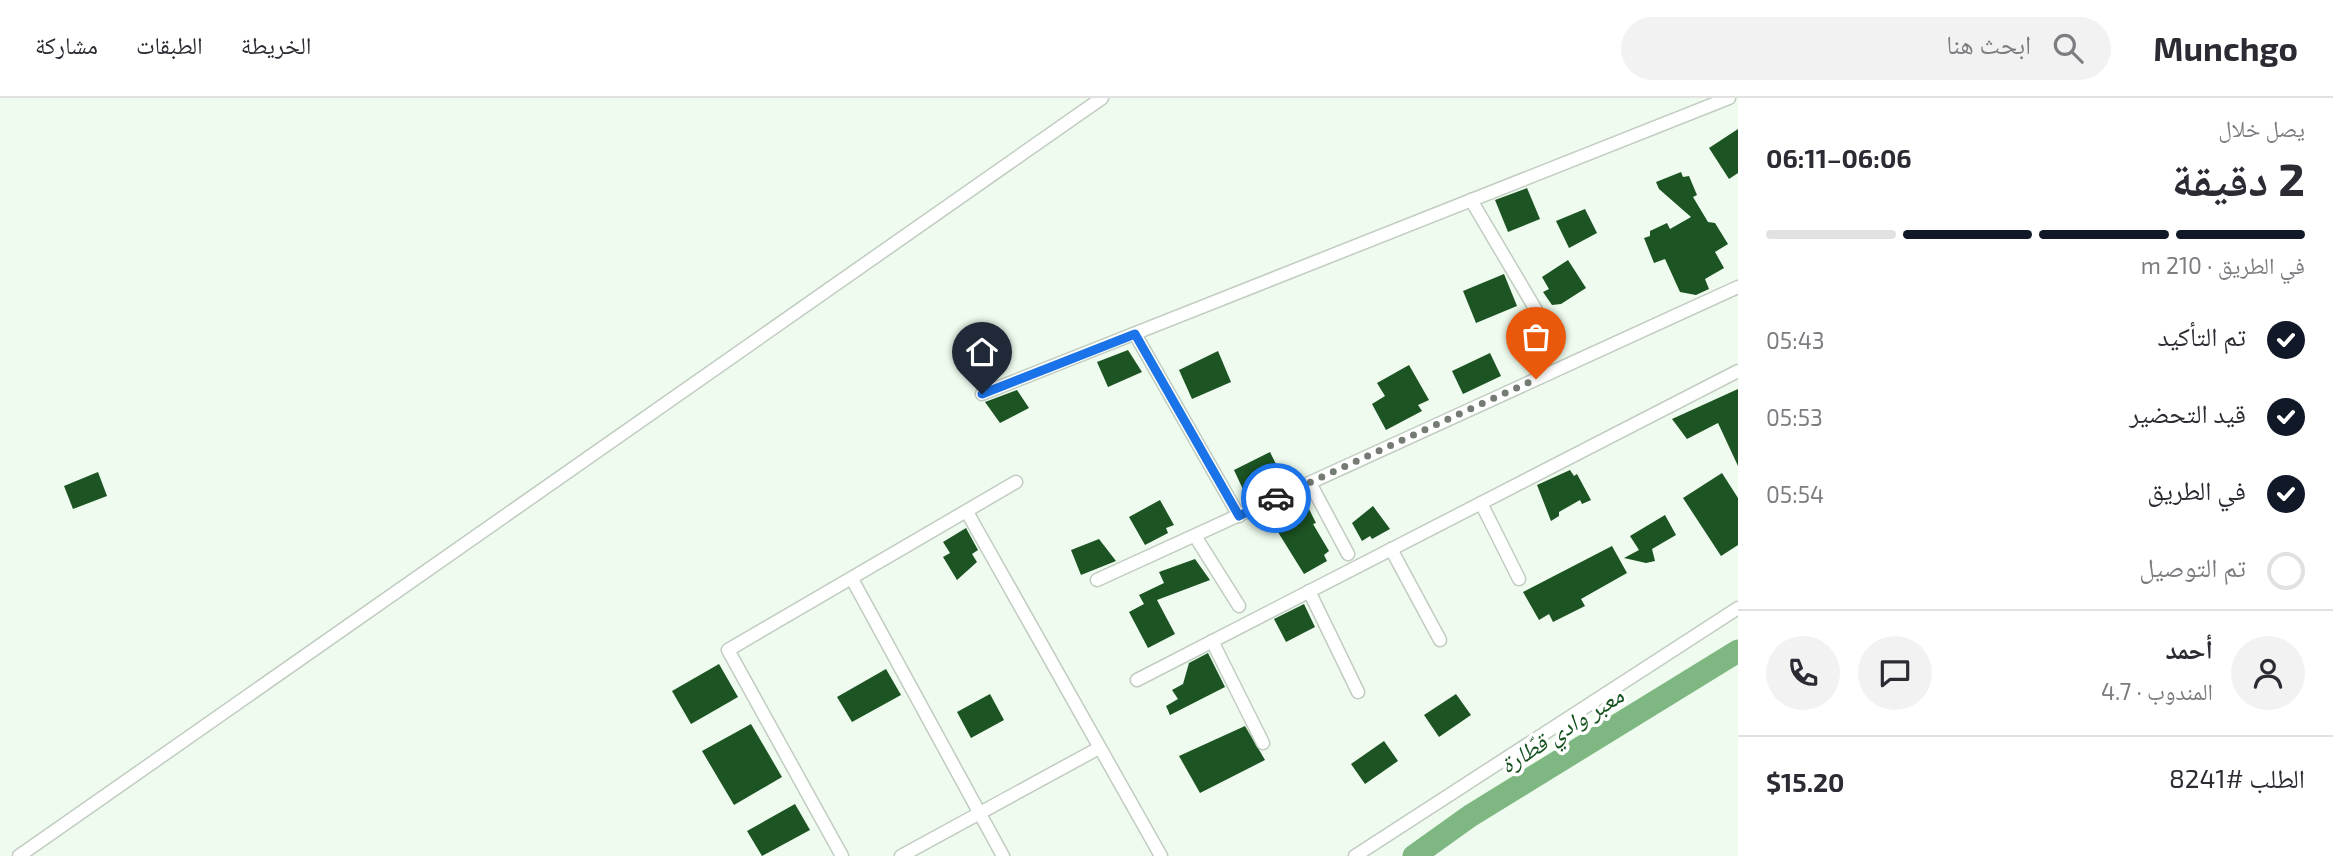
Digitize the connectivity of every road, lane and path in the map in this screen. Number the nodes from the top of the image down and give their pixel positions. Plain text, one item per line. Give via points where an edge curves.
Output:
1 (1102, 98) edge
2 (1729, 98) edge
3 (1471, 200) junction
4 (1738, 287) edge
5 (1549, 332) dead end
6 (1135, 334) junction
7 (1738, 371) edge
8 (982, 394) dead end
9 (1016, 482) dead end
10 (1310, 483) junction
11 (1480, 503) junction
12 (967, 512) junction
13 (1239, 516) junction
14 (1195, 536) junction
15 (1391, 549) junction
16 (1348, 554) dead end
17 (852, 579) junction
18 (1518, 579) dead end
19 (1097, 580) dead end
20 (1309, 591) junction
21 (1239, 606) dead end
22 (1738, 608) edge
23 (1440, 640) dead end
24 (1212, 641) junction
25 (1137, 680) dead end
26 (1358, 692) dead end
27 (1263, 743) dead end
28 (1099, 748) junction
29 (981, 813) junction
30 (19, 856) edge
31 (842, 856) edge
32 (901, 856) edge
33 (1003, 856) edge
34 (1161, 856) edge
35 (1355, 856) edge

1 - 30 street
2 - 3 street
3 - 5 street
3 - 6 street
4 - 10 street
6 - 8 street
6 - 13 street
7 - 11 street
9 - 12 street
10 - 13 street
10 - 16 street
11 - 15 street
11 - 18 street
12 - 17 street
12 - 28 street
13 - 14 street
14 - 19 street
14 - 21 street
15 - 20 street
15 - 23 street
17 - 29 street
17 - 31 street via 728,650
20 - 24 street
20 - 26 street
22 - 35 street
24 - 25 street
24 - 27 street
28 - 29 street
28 - 34 street
29 - 32 street
29 - 33 street

